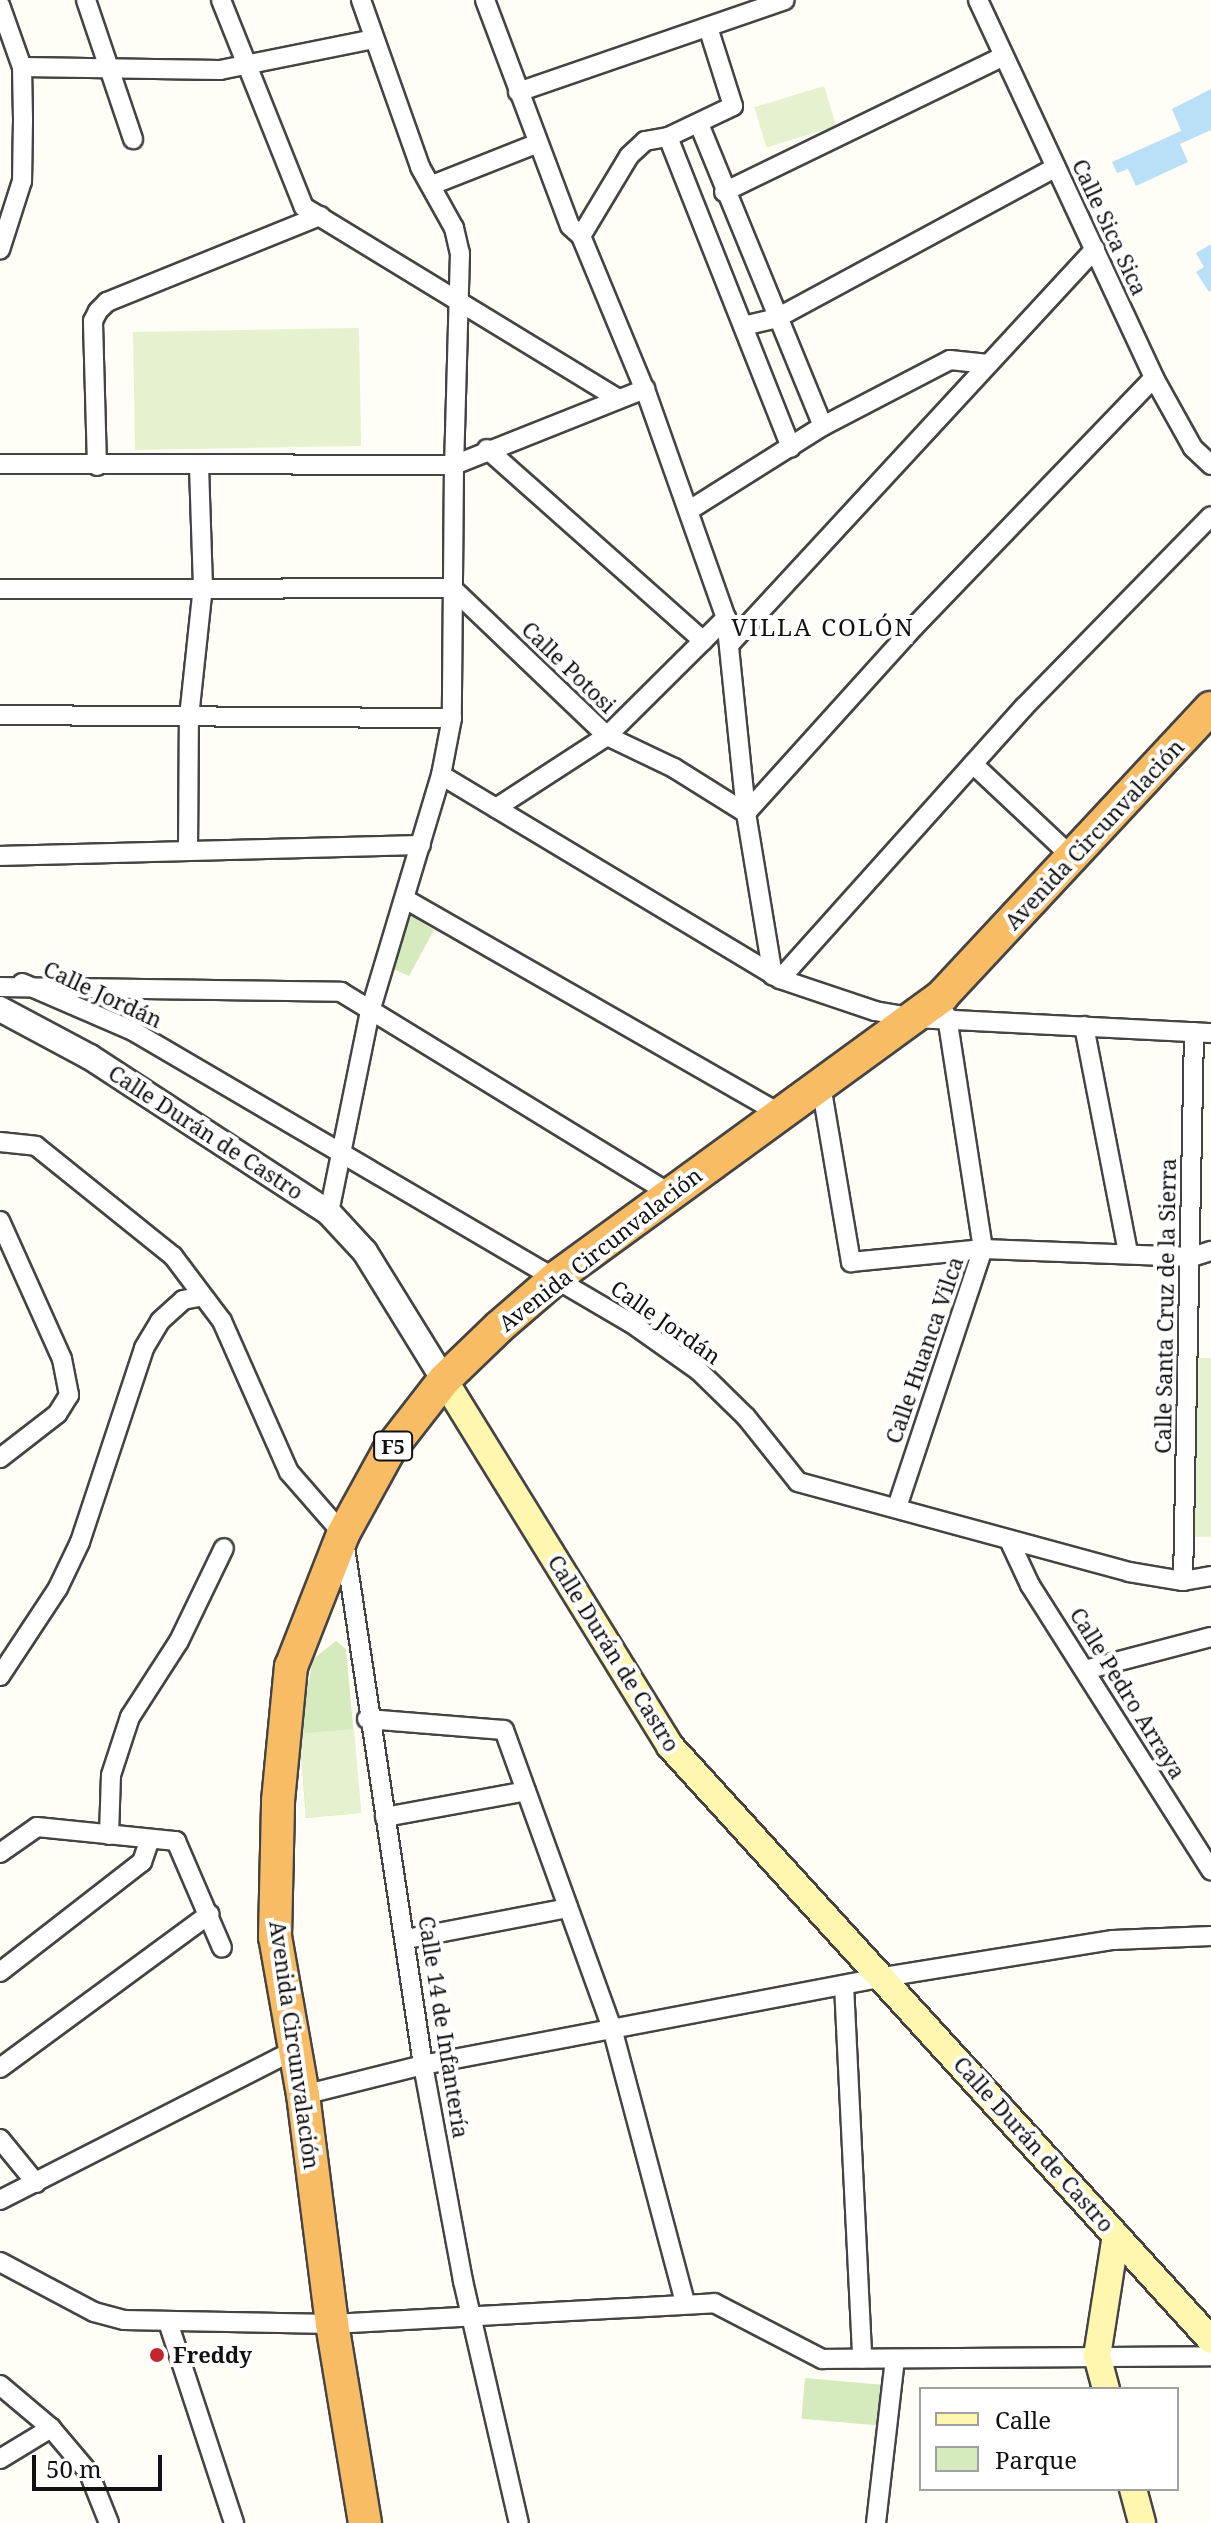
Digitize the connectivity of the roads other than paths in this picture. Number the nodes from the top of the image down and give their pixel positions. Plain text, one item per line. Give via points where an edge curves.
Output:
1 (86, 0) edge
2 (221, 0) edge
3 (361, 0) edge
4 (485, 0) edge
5 (785, 0) edge
6 (978, 0) edge
7 (0, 5) edge
8 (708, 27) junction
9 (374, 39) junction
10 (1004, 56) junction
11 (22, 67) junction
12 (248, 67) junction
13 (109, 69) junction
14 (518, 92) junction
15 (699, 124) junction
16 (668, 137) junction
17 (133, 139) dead end
18 (538, 143) junction
19 (1056, 167) junction
20 (432, 185) junction
21 (724, 192) junction
22 (320, 216) junction
23 (581, 236) junction
24 (1095, 249) junction
25 (0, 250) edge
26 (461, 302) junction
27 (777, 318) junction
28 (743, 326) junction
29 (986, 364) junction
30 (1154, 378) junction
31 (645, 389) junction
32 (617, 398) junction
33 (823, 426) junction
34 (791, 448) junction
35 (487, 449) junction
36 (0, 464) edge
37 (199, 464) junction
38 (454, 465) junction
39 (1211, 465) edge
40 (97, 466) junction
41 (691, 509) junction
42 (1211, 516) edge
43 (203, 587) junction
44 (452, 588) junction
45 (0, 589) edge
46 (726, 618) junction
47 (703, 641) junction
48 (730, 644) junction
49 (1211, 708) edge
50 (0, 715) edge
51 (189, 717) junction
52 (452, 718) junction
53 (607, 736) junction
54 (973, 764) junction
55 (441, 775) junction
56 (496, 808) junction
57 (746, 813) junction
58 (421, 845) junction
59 (188, 851) junction
60 (0, 856) edge
61 (1074, 859) junction
62 (405, 899) junction
63 (776, 977) junction
64 (22, 983) junction
65 (0, 987) edge
66 (0, 1009) edge
67 (370, 1011) junction
68 (947, 1016) junction
69 (914, 1018) junction
70 (1084, 1026) junction
71 (1203, 1033) edge
72 (821, 1085) junction
73 (781, 1114) junction
74 (0, 1142) edge
75 (341, 1148) junction
76 (670, 1194) junction
77 (329, 1213) junction
78 (2, 1232) edge
79 (983, 1249) junction
80 (1211, 1251) edge
81 (1128, 1252) junction
82 (1192, 1257) junction
83 (557, 1277) junction
84 (203, 1296) junction
85 (444, 1380) junction
86 (0, 1458) edge
87 (897, 1507) junction
88 (343, 1534) junction
89 (1009, 1540) junction
90 (224, 1548) dead end
91 (1211, 1576) edge
92 (1183, 1581) junction
93 (1211, 1637) edge
94 (1085, 1670) junction
95 (0, 1676) edge
96 (367, 1719) junction
97 (526, 1791) junction
98 (385, 1817) junction
99 (109, 1835) junction
100 (150, 1839) junction
101 (0, 1853) edge
102 (1211, 1870) edge
103 (568, 1908) junction
104 (210, 1914) junction
105 (1211, 1936) edge
106 (407, 1939) junction
107 (222, 1948) dead end
108 (0, 1972) edge
109 (884, 1977) junction
110 (844, 1985) junction
111 (612, 2028) junction
112 (294, 2050) junction
113 (423, 2065) junction
114 (0, 2068) edge
115 (303, 2095) junction
116 (0, 2139) edge
117 (36, 2183) junction
118 (0, 2200) edge
119 (1116, 2235) junction
120 (0, 2262) edge
121 (685, 2303) junction
122 (472, 2316) junction
123 (168, 2322) junction
124 (332, 2324) junction
125 (1211, 2340) edge
126 (1097, 2356) junction
127 (1211, 2356) edge
128 (862, 2359) junction
129 (895, 2359) junction
130 (0, 2385) edge
131 (1105, 2387) edge
132 (51, 2428) junction
133 (0, 2459) edge
134 (1134, 2491) edge
135 (109, 2523) edge
136 (234, 2523) edge
137 (365, 2523) edge
138 (519, 2523) edge
139 (876, 2523) edge
140 (1142, 2523) edge

1 - 13 street
2 - 12 street
3 - 9 street
4 - 14 street
5 - 8 street
6 - 10 street, Calle Sica Sica
7 - 11 street
8 - 14 street
8 - 15 street via 733,106
9 - 12 street
9 - 20 street via 420,167
10 - 19 street, Calle Sica Sica
10 - 21 street
11 - 13 street
11 - 25 street via 22,181
12 - 13 street
12 - 22 street via 292,189 304,207
13 - 17 street
14 - 18 street
15 - 16 street
15 - 21 street
16 - 23 street via 645,141 629,156
16 - 28 street
18 - 20 street
18 - 23 street via 570,226
19 - 24 street, Calle Sica Sica
19 - 27 street
20 - 26 street via 454,228
21 - 27 street
22 - 26 street
22 - 40 street via 107,302 98,311 93,321
23 - 31 street
24 - 29 street
24 - 30 street, Calle Sica Sica
26 - 32 street
26 - 38 street
27 - 28 street
27 - 33 street
28 - 34 street
29 - 33 street via 950,360
29 - 48 street
30 - 39 street, Calle Sica Sica via 1193,448
30 - 57 street via 914,627
31 - 32 street
31 - 41 street
32 - 35 street
33 - 34 street
34 - 41 street
35 - 38 street
35 - 47 street
36 - 40 street
37 - 38 street
37 - 40 street
37 - 43 street
38 - 44 street
41 - 46 street
42 - 54 street
43 - 44 street
43 - 45 street
43 - 51 street
44 - 52 street
44 - 53 street, Calle Potosi
46 - 47 street
46 - 48 street
47 - 53 street
48 - 57 street
49 - 61 highway, Avenida Circunvalación / F5
50 - 51 street
51 - 52 street
51 - 59 street
52 - 55 street
53 - 56 street
53 - 57 street, Calle Potosi via 674,768
54 - 61 street
54 - 63 street
55 - 56 street
55 - 58 street
56 - 63 street
57 - 63 street
58 - 59 street
58 - 62 street
59 - 60 street
61 - 69 highway, Avenida Circunvalación / F5 via 942,996
62 - 67 street
62 - 73 street
63 - 69 street via 875,1011
64 - 65 street
64 - 67 street via 341,992
64 - 75 street, Calle Jordán via 133,1031
66 - 77 street, Calle Durán de Castro via 90,1057
67 - 75 street
67 - 76 street
68 - 69 street
68 - 70 street
68 - 79 street, Calle Huanca Vilca
69 - 72 highway, Avenida Circunvalación / F5
70 - 71 street
70 - 81 street
71 - 82 street, Calle Santa Cruz de la Sierra
72 - 73 highway, Avenida Circunvalación / F5
72 - 79 street via 851,1262
73 - 76 highway, Avenida Circunvalación / F5
74 - 84 street via 36,1146 173,1256
75 - 77 street
75 - 83 street, Calle Jordán
76 - 83 highway, Avenida Circunvalación / F5
77 - 85 street, Calle Durán de Castro via 365,1252
78 - 86 street via 62,1359 69,1395 57,1414
79 - 81 street
79 - 87 street, Calle Huanca Vilca
80 - 82 street
81 - 82 street
82 - 92 street, Calle Santa Cruz de la Sierra
83 - 85 highway, Avenida Circunvalación / F5
83 - 87 street, Calle Jordán via 699,1371 746,1417 798,1482
84 - 88 street via 222,1321 289,1472
84 - 95 street via 183,1300 160,1321 144,1348 80,1542 58,1588
85 - 88 highway, Avenida Circunvalación / F5 via 388,1452
85 - 109 main road, Calle Durán de Castro via 670,1746
87 - 89 street, Calle Jordán
88 - 96 street, Calle 14 de Infantería
88 - 112 highway, Avenida Circunvalación / F5 via 291,1667 279,1786 275,1937
89 - 92 street, Calle Jordán
89 - 94 street, Calle Pedro Arraya via 1030,1585
90 - 99 street via 179,1641 130,1717 111,1775
91 - 92 street, Calle Jordán
93 - 94 street
94 - 102 street, Calle Pedro Arraya
96 - 97 street via 504,1730
96 - 98 street, Calle 14 de Infantería
97 - 98 street
97 - 103 street
98 - 106 street, Calle 14 de Infantería
99 - 100 street
99 - 101 street via 37,1827
100 - 104 street via 176,1841
100 - 108 street via 142,1862
103 - 106 street
103 - 111 street
104 - 107 street
104 - 114 street
105 - 109 street via 1113,1940
106 - 113 street, Calle 14 de Infantería
109 - 110 street
109 - 119 main road, Calle Durán de Castro
110 - 111 street
110 - 128 street
111 - 113 street
111 - 121 street
112 - 115 highway, Avenida Circunvalación / F5
112 - 117 street
113 - 115 street
113 - 122 street, Calle 14 de Infantería
115 - 124 highway, Avenida Circunvalación / F5
116 - 117 street
117 - 118 street
119 - 125 main road, Calle Durán de Castro
119 - 126 main road
120 - 123 street via 94,2312
121 - 122 street
121 - 128 street via 714,2303 822,2359
122 - 124 street
122 - 138 street, Calle 14 de Infantería
123 - 124 street
123 - 136 street
124 - 137 highway, Avenida Circunvalación / F5
126 - 127 street
126 - 129 street
126 - 131 main road
128 - 129 street
129 - 139 street
130 - 132 street
132 - 133 street
132 - 135 street via 89,2473
134 - 140 main road

